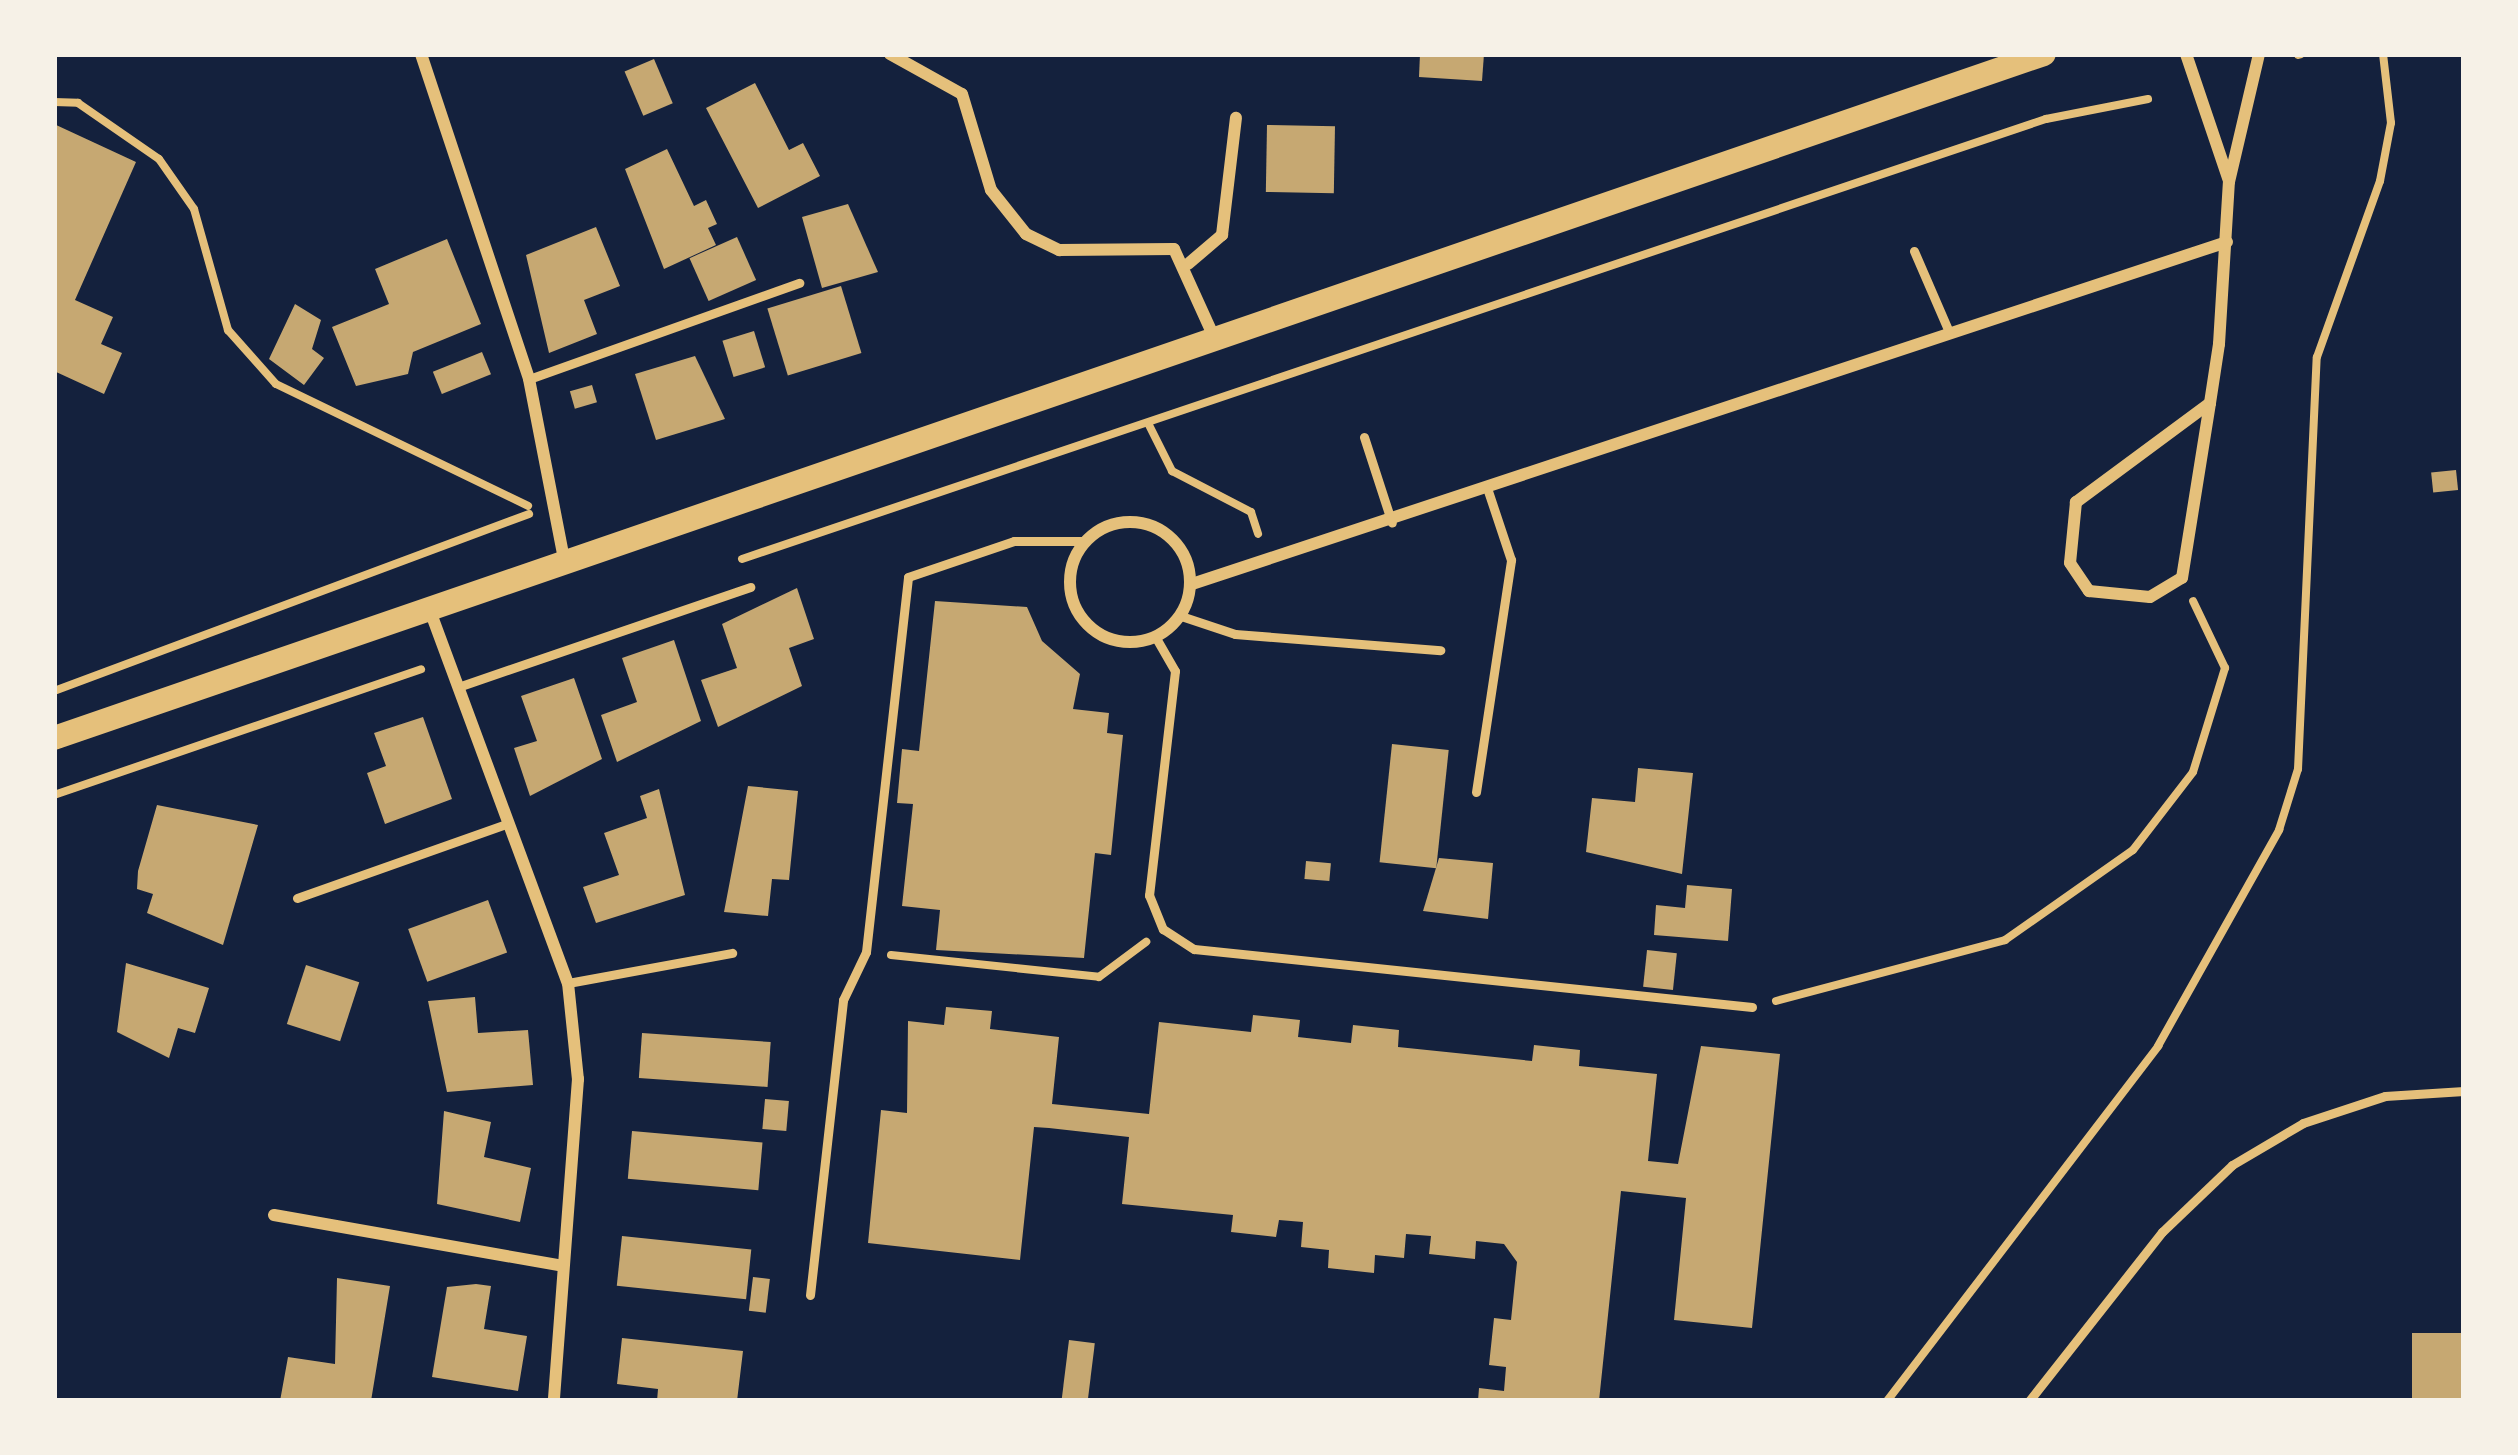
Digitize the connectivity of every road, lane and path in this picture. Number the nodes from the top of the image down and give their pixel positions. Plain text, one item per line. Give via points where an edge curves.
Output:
1 (421, 54) edge
2 (890, 54) edge
3 (2044, 54) edge
4 (2186, 54) edge
5 (2259, 54) edge
6 (2384, 54) edge
7 (2148, 98) dead end
8 (54, 102) edge
9 (1237, 118) dead end
10 (2229, 182) junction
11 (2227, 242) junction
12 (1914, 251) dead end
13 (1188, 264) junction
14 (800, 283) dead end
15 (1949, 332) junction
16 (1214, 337) junction
17 (529, 379) junction
18 (2210, 403) junction
19 (1148, 422) junction
20 (1364, 437) dead end
21 (1488, 491) junction
22 (548, 508) junction
23 (1392, 523) junction
24 (1084, 541) junction
25 (564, 559) junction
26 (1266, 565) junction
27 (718, 567) dead end
28 (2182, 578) junction
29 (1192, 584) junction
30 (750, 587) dead end
31 (429, 607) junction
32 (1181, 616) junction
33 (1156, 638) junction
34 (1440, 650) dead end
35 (448, 660) junction
36 (458, 687) junction
37 (54, 692) edge
38 (54, 738) edge
39 (1476, 792) dead end
40 (54, 795) edge
41 (509, 823) junction
42 (297, 898) dead end
43 (1163, 929) junction
44 (866, 952) junction
45 (733, 953) dead end
46 (568, 983) junction
47 (1752, 1006) joint
48 (2464, 1091) edge
49 (274, 1215) dead end
50 (562, 1265) junction
51 (810, 1295) dead end
52 (554, 1400) edge
53 (1887, 1401) edge
54 (2029, 1401) edge

1 - 17 street
2 - 13 street via 962,94 991,190 1026,235 1090,252 1162,244
3 - 16 main road
4 - 10 street
5 - 10 street
6 - 53 path via 2391,122 2380,181 2317,357 2298,769 2279,830 2158,1046
7 - 19 path via 2046,119
8 - 22 path via 78,103 159,159 194,209 228,330 276,384 503,503
9 - 13 street via 1222,235
10 - 11 street
11 - 15 street
11 - 18 street
12 - 15 lane
13 - 16 street
14 - 17 lane
15 - 21 street
16 - 25 main road
17 - 22 street via 551,460
18 - 28 street
18 - 28 street via 2076,502 2067,532 2070,563 2114,602
19 - 26 path via 1172,471 1251,512
19 - 27 path
20 - 23 lane
21 - 23 street
21 - 39 lane via 1511,560
22 - 25 street
22 - 37 path
23 - 26 street
24 - 29 street via 1139,521 1186,555
24 - 33 street via 1071,587 1092,631 1123,643
24 - 44 lane via 1014,541 908,578
25 - 31 main road
26 - 29 street
28 - 47 path via 2225,668 2193,772 2133,850 2005,940
29 - 32 street
30 - 36 lane
31 - 35 street
31 - 38 main road
32 - 33 street
32 - 34 lane via 1235,634
33 - 43 lane via 1175,671 1173,761 1149,895
35 - 36 street
35 - 40 path
36 - 41 street
41 - 42 lane
41 - 46 street
43 - 44 path via 1099,977
43 - 47 lane via 1194,949
44 - 51 lane via 843,1000
45 - 46 lane
46 - 50 street via 578,1079
48 - 54 lane via 2385,1096 2303,1124 2232,1165 2162,1232
49 - 50 street
50 - 52 street

